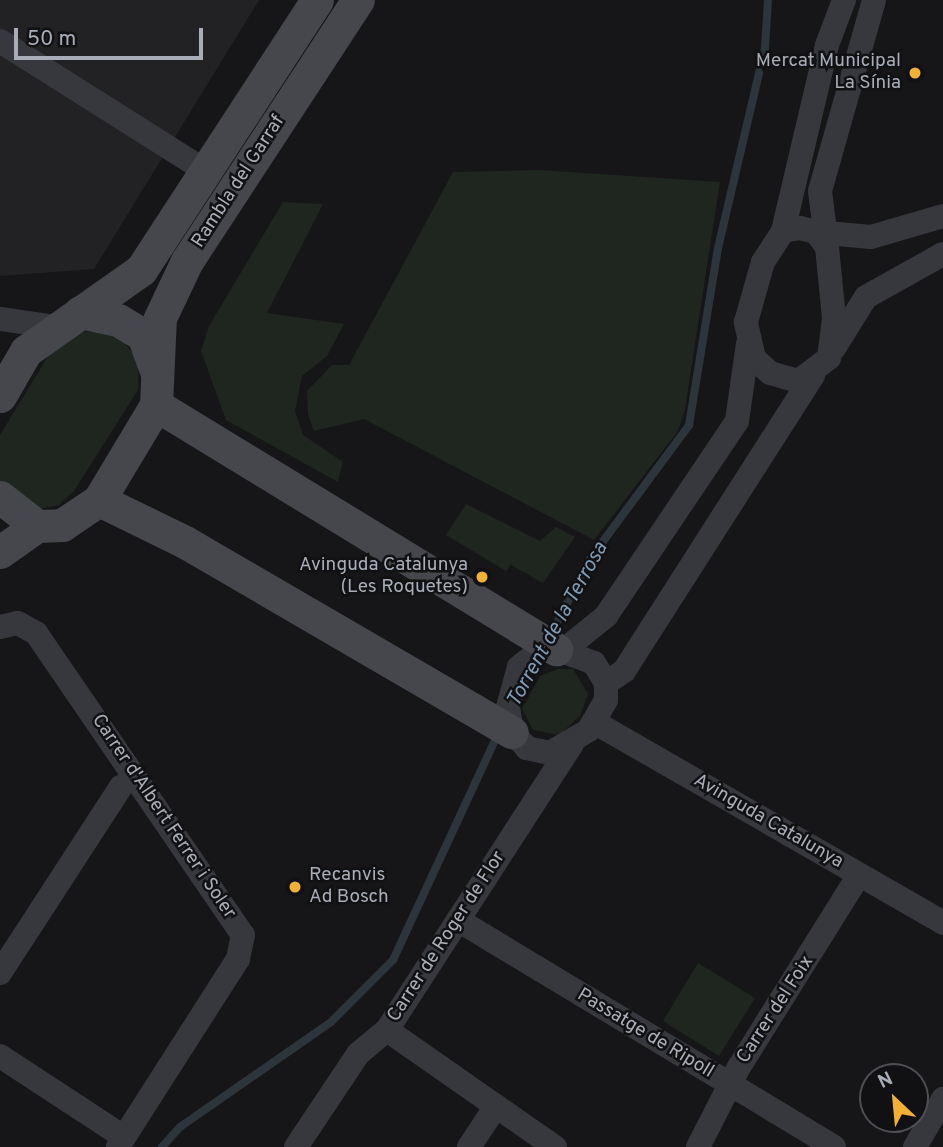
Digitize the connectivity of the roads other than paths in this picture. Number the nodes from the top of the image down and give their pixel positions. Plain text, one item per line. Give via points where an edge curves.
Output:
1 (317, 0) edge
2 (358, 0) edge
3 (844, 0) edge
4 (874, 0) edge
5 (0, 41) edge
6 (207, 172) junction
7 (943, 216) edge
8 (783, 231) junction
9 (822, 237) junction
10 (943, 254) edge
11 (0, 319) edge
12 (68, 319) junction
13 (748, 344) junction
14 (821, 366) junction
15 (157, 391) junction
16 (0, 396) edge
17 (0, 497) edge
18 (99, 500) junction
19 (37, 526) junction
20 (0, 552) edge
21 (0, 627) edge
22 (560, 650) junction
23 (606, 683) junction
24 (594, 722) junction
25 (519, 740) junction
26 (572, 744) junction
27 (121, 787) dead end
28 (520, 824) junction
29 (859, 875) junction
30 (943, 900) edge
31 (919, 909) junction
32 (458, 920) junction
33 (943, 923) edge
34 (0, 973) edge
35 (387, 1030) junction
36 (0, 1056) edge
37 (732, 1087) junction
38 (943, 1099) edge
39 (496, 1106) junction
40 (121, 1142) edge
41 (296, 1147) edge
42 (469, 1147) edge
43 (555, 1147) edge
44 (698, 1147) edge
45 (834, 1147) edge
46 (915, 1147) edge

1 - 6 street, Rambla del Garraf
2 - 15 street, Rambla del Garraf via 187,261 160,318
3 - 8 street via 827,45
4 - 9 street via 833,128 820,191
5 - 6 street
6 - 12 street, Rambla del Garraf via 141,270
7 - 9 street via 871,237
8 - 9 street
8 - 13 street via 752,291
9 - 14 street via 834,288
10 - 14 street via 866,296
11 - 12 street
12 - 15 street via 118,320 143,335
12 - 16 street, Rambla del Garraf via 26,351
13 - 14 street via 769,373 798,381
13 - 22 street via 737,421 606,616
14 - 23 street via 624,671
15 - 18 street
15 - 22 street
17 - 19 street
18 - 19 street via 62,525
18 - 25 street via 185,542
19 - 20 street
21 - 40 street, Carrer d'Albert Ferrer i Soler via 18,623 36,633 243,935 238,959
22 - 23 street via 594,663
22 - 25 street via 538,652 519,667 509,696
23 - 24 street
24 - 26 street
24 - 29 street, Avinguda Catalunya
25 - 26 street via 550,752
25 - 28 street, Carrer de Roger de Flor via 536,788
26 - 28 street, Carrer de Roger de Flor
27 - 34 street
28 - 32 street, Carrer de Roger de Flor
29 - 31 street, Avinguda Catalunya
29 - 37 street, Carrer del Foix
30 - 31 street
31 - 33 street, Avinguda Catalunya
32 - 35 street, Carrer de Roger de Flor
32 - 37 street, Passatge de Ripoll
35 - 39 street
35 - 41 street, Carrer de Roger de Flor via 358,1054
36 - 40 street
37 - 44 street, Carrer del Foix
37 - 45 street, Passatge de Ripoll
38 - 46 street
39 - 42 street
39 - 43 street

